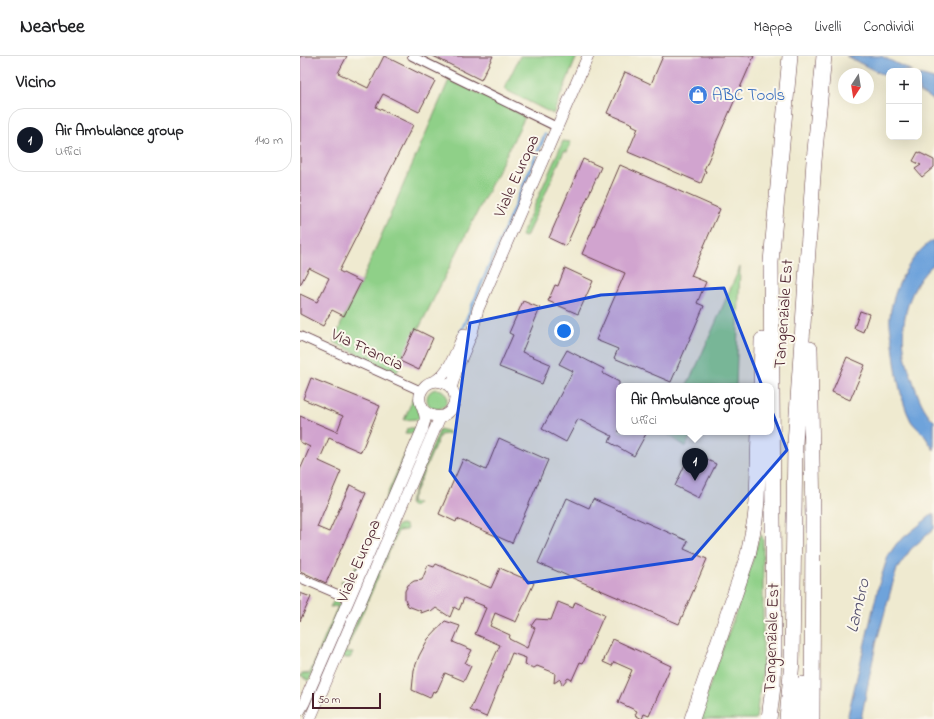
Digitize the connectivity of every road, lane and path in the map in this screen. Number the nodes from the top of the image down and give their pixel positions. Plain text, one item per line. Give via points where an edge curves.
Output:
1 (412, 56) edge
2 (588, 56) edge
3 (790, 56) edge
4 (824, 56) edge
5 (557, 127) junction
6 (808, 244) junction
7 (771, 262) junction
8 (808, 303) junction
9 (478, 309) junction
10 (300, 336) edge
11 (435, 381) junction
12 (761, 383) edge
13 (772, 383) edge
14 (451, 388) junction
15 (422, 391) junction
16 (423, 410) junction
17 (440, 416) junction
18 (759, 435) edge
19 (772, 435) edge
20 (300, 578) edge
21 (349, 599) junction
22 (300, 710) edge
23 (310, 719) edge
24 (692, 719) edge
25 (769, 719) edge
26 (787, 719) edge
27 (800, 719) edge
28 (812, 719) edge

1 - 5 street
2 - 5 street, Viale Europa
3 - 7 highway, Tangenziale Est
4 - 6 highway, Tangenziale Est
5 - 9 street, Viale Europa
6 - 8 highway
6 - 26 highway, Tangenziale Est via 795,444 792,661
7 - 12 highway via 762,326
7 - 13 highway, Tangenziale Est
8 - 27 highway
8 - 28 highway via 813,518
9 - 11 street, Viale Europa via 465,330 449,366 441,378
9 - 14 street, Viale Europa via 472,333
10 - 15 street, Via Francia
11 - 14 street via 445,383
11 - 15 street, Viale Europa via 429,383
14 - 17 street, Viale Europa via 454,393 454,406 446,415
15 - 16 street, Viale Europa via 419,400
16 - 17 street via 431,415
16 - 21 street, Viale Europa via 423,428
17 - 23 street, Viale Europa
18 - 24 highway via 757,501 748,555
19 - 25 highway, Tangenziale Est via 774,648
20 - 21 street
21 - 22 street, Viale Europa

